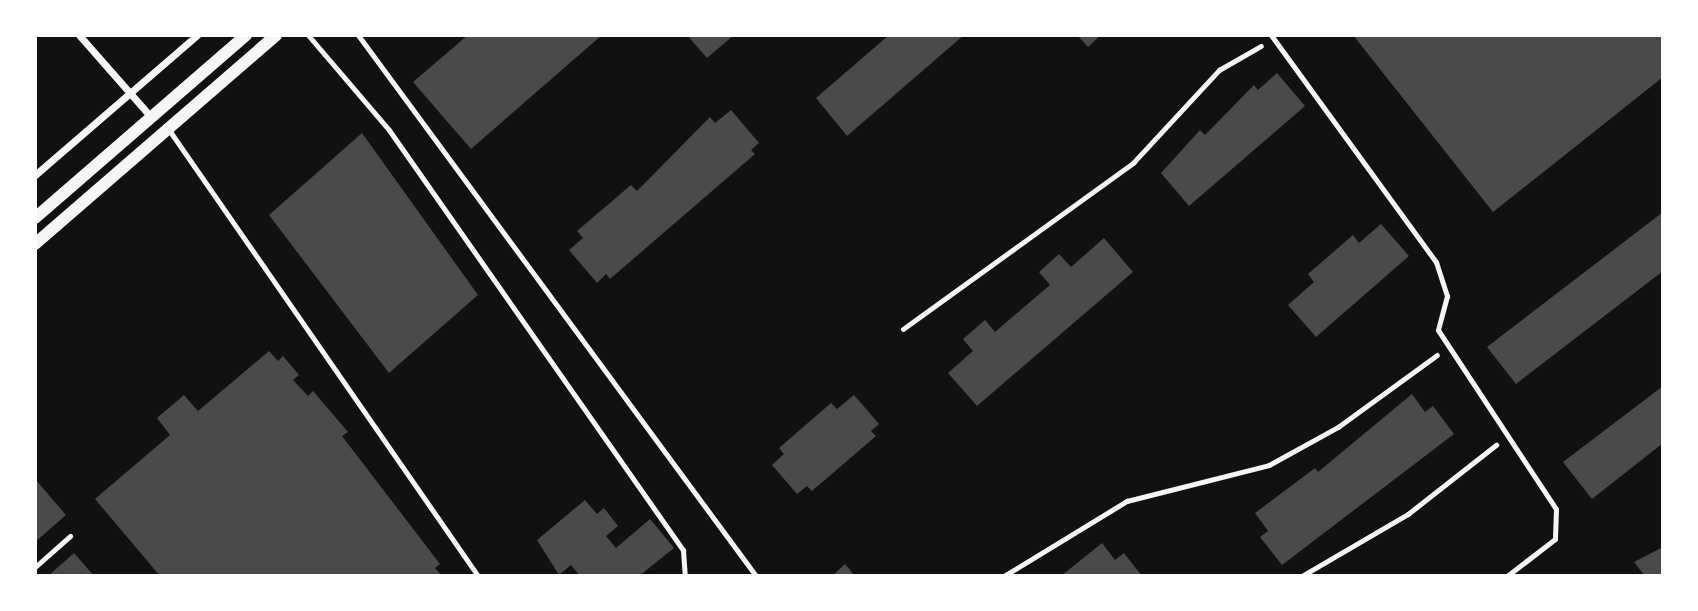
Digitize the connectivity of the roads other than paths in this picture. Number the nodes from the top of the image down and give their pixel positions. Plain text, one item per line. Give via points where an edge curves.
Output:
1 (79, 35) edge
2 (197, 35) edge
3 (246, 35) edge
4 (276, 35) edge
5 (308, 35) edge
6 (358, 35) edge
7 (1273, 37) edge
8 (130, 93) junction
9 (150, 117) junction
10 (168, 129) junction
11 (35, 175) edge
12 (35, 218) edge
13 (35, 244) edge
14 (70, 536) dead end
15 (35, 566) edge
16 (478, 576) edge
17 (685, 576) edge
18 (756, 576) edge
19 (1507, 576) edge

1 - 8 street
2 - 8 street
3 - 9 street
4 - 10 street
5 - 17 lane via 388,130 683,550
6 - 18 lane
7 - 19 lane via 1436,261 1447,296 1438,330 1556,509 1559,526 1555,539
8 - 9 street
8 - 11 street
9 - 12 street
10 - 13 street
10 - 16 lane
14 - 15 lane

